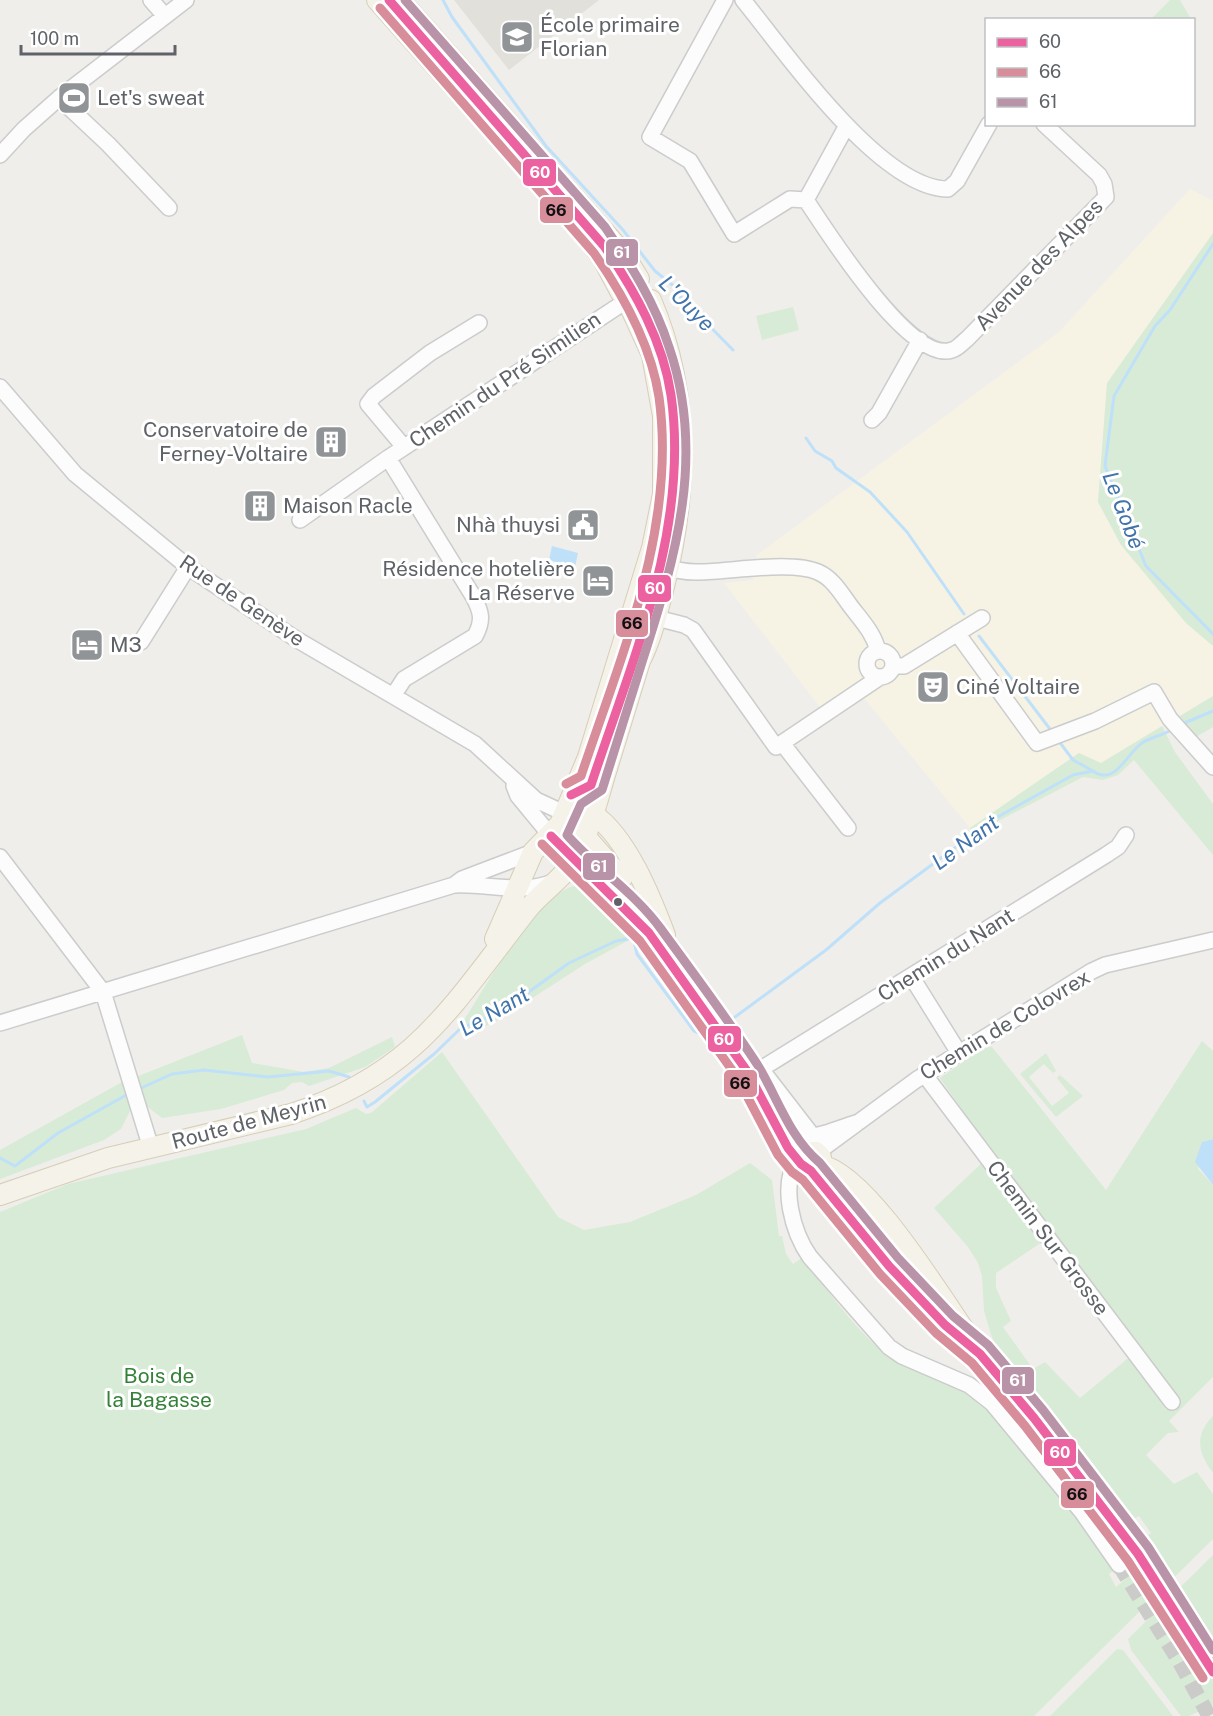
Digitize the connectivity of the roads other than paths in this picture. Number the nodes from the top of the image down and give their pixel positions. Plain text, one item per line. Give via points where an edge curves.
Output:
1 (151, 0) edge
2 (186, 0) edge
3 (377, 0) edge
4 (400, 0) edge
5 (725, 0) edge
6 (743, 0) edge
7 (165, 16) junction
8 (59, 98) junction
9 (988, 126) edge
10 (1046, 126) edge
11 (846, 127) junction
12 (0, 155) edge
13 (806, 200) junction
14 (169, 208) dead end
15 (639, 279) junction
16 (651, 300) junction
17 (625, 302) junction
18 (479, 323) dead end
19 (920, 340) junction
20 (0, 387) edge
21 (872, 420) dead end
22 (404, 447) junction
23 (388, 458) junction
24 (300, 520) dead end
25 (649, 563) junction
26 (188, 567) junction
27 (668, 568) junction
28 (633, 612) junction
29 (656, 618) junction
30 (982, 618) dead end
31 (957, 633) junction
32 (141, 642) dead end
33 (878, 651) junction
34 (894, 666) junction
35 (880, 677) junction
36 (393, 696) junction
37 (779, 745) junction
38 (1213, 767) edge
39 (512, 780) junction
40 (564, 813) junction
41 (593, 814) junction
42 (848, 828) dead end
43 (1126, 835) dead end
44 (551, 836) junction
45 (585, 836) junction
46 (533, 852) junction
47 (0, 857) edge
48 (575, 859) junction
49 (557, 880) junction
50 (454, 885) junction
51 (516, 888) junction
52 (665, 935) junction
53 (1213, 940) edge
54 (486, 961) junction
55 (911, 976) junction
56 (103, 992) junction
57 (0, 1023) edge
58 (959, 1053) junction
59 (761, 1070) junction
60 (924, 1074) junction
61 (858, 1122) junction
62 (151, 1148) junction
63 (811, 1160) junction
64 (0, 1195) edge
65 (1172, 1402) dead end
66 (1138, 1554) tunnel mouth
67 (1119, 1565) tunnel mouth

1 - 7 street
2 - 7 street
3 - 17 main road, Route de Meyrin via 584,233 603,259
4 - 15 main road via 623,252
5 - 13 street via 650,137 690,161 734,234 790,199
6 - 11 street
7 - 8 street
8 - 12 street
8 - 14 street
9 - 11 street via 957,181 948,189 925,184 876,154
10 - 19 street, Avenue des Alpes via 1099,176 1106,197 952,351 936,350
11 - 13 street
13 - 19 street, Avenue des Alpes via 881,305 897,324
15 - 16 main road via 651,288
15 - 17 main road via 625,284
16 - 17 main road via 642,309
16 - 27 main road, Route de Meyrin via 672,364 683,442 680,501
17 - 22 street, Chemin du Pré Similien
17 - 25 main road, Route de Meyrin via 652,355 665,440 663,494
18 - 22 street via 430,353 368,404
19 - 21 street
20 - 26 street, Rue de Genève via 75,474
22 - 23 street, Chemin du Pré Similien
23 - 24 street, Chemin du Pré Similien
23 - 36 street via 482,617 475,636 404,679
25 - 27 street
25 - 28 main road, Route de Meyrin
26 - 32 street
26 - 36 street, Rue de Genève via 290,635
27 - 29 main road, Route de Meyrin
27 - 33 street via 699,572 809,568 830,579 874,637
28 - 29 street
28 - 40 main road, Route de Meyrin via 588,757
29 - 37 street via 693,630
29 - 41 main road, Route de Meyrin
30 - 31 street
31 - 34 street via 904,666
31 - 38 street via 1037,743 1154,692 1170,719
33 - 34 street via 889,654
33 - 35 street via 867,664 872,675
34 - 35 street via 888,675
35 - 37 street
36 - 39 street, Rue de Genève via 475,744
37 - 42 street
39 - 40 street, Rue de Genève via 536,800
39 - 44 street, Rue de Genève via 518,796
40 - 44 main road, Route de Meyrin
40 - 45 main road
41 - 45 main road, Route de Meyrin
41 - 52 main road via 608,827 645,882
43 - 55 street, Chemin du Nant via 1106,855
44 - 46 main road, Route de Meyrin
44 - 48 main road
45 - 48 main road, Route de Meyrin
45 - 52 main road via 637,895
46 - 50 street
46 - 51 main road, Route de Meyrin
47 - 56 street
48 - 49 main road, Route de Meyrin
48 - 63 main road via 602,871 620,890 747,1071 788,1148
49 - 51 street via 536,888
49 - 54 main road, Route de Meyrin
50 - 51 street
50 - 56 street
51 - 54 main road, Route de Meyrin
52 - 59 main road
53 - 58 street, Chemin de Colovrex via 1105,965
54 - 62 main road, Route de Meyrin via 427,1036 367,1083 291,1114
55 - 58 street
55 - 59 street, Chemin du Nant
56 - 57 street
56 - 62 street
58 - 60 street, Chemin de Colovrex
59 - 61 street via 812,1135
59 - 63 main road via 788,1129
60 - 61 street, Chemin de Colovrex
60 - 65 street, Chemin Sur Grosse
61 - 63 street, Chemin de Colovrex
62 - 64 main road, Route de Meyrin via 70,1170
63 - 66 main road via 847,1178 900,1238 980,1354
63 - 67 street via 790,1176 793,1216 800,1241 810,1257 889,1347 969,1385 992,1403 1067,1493

